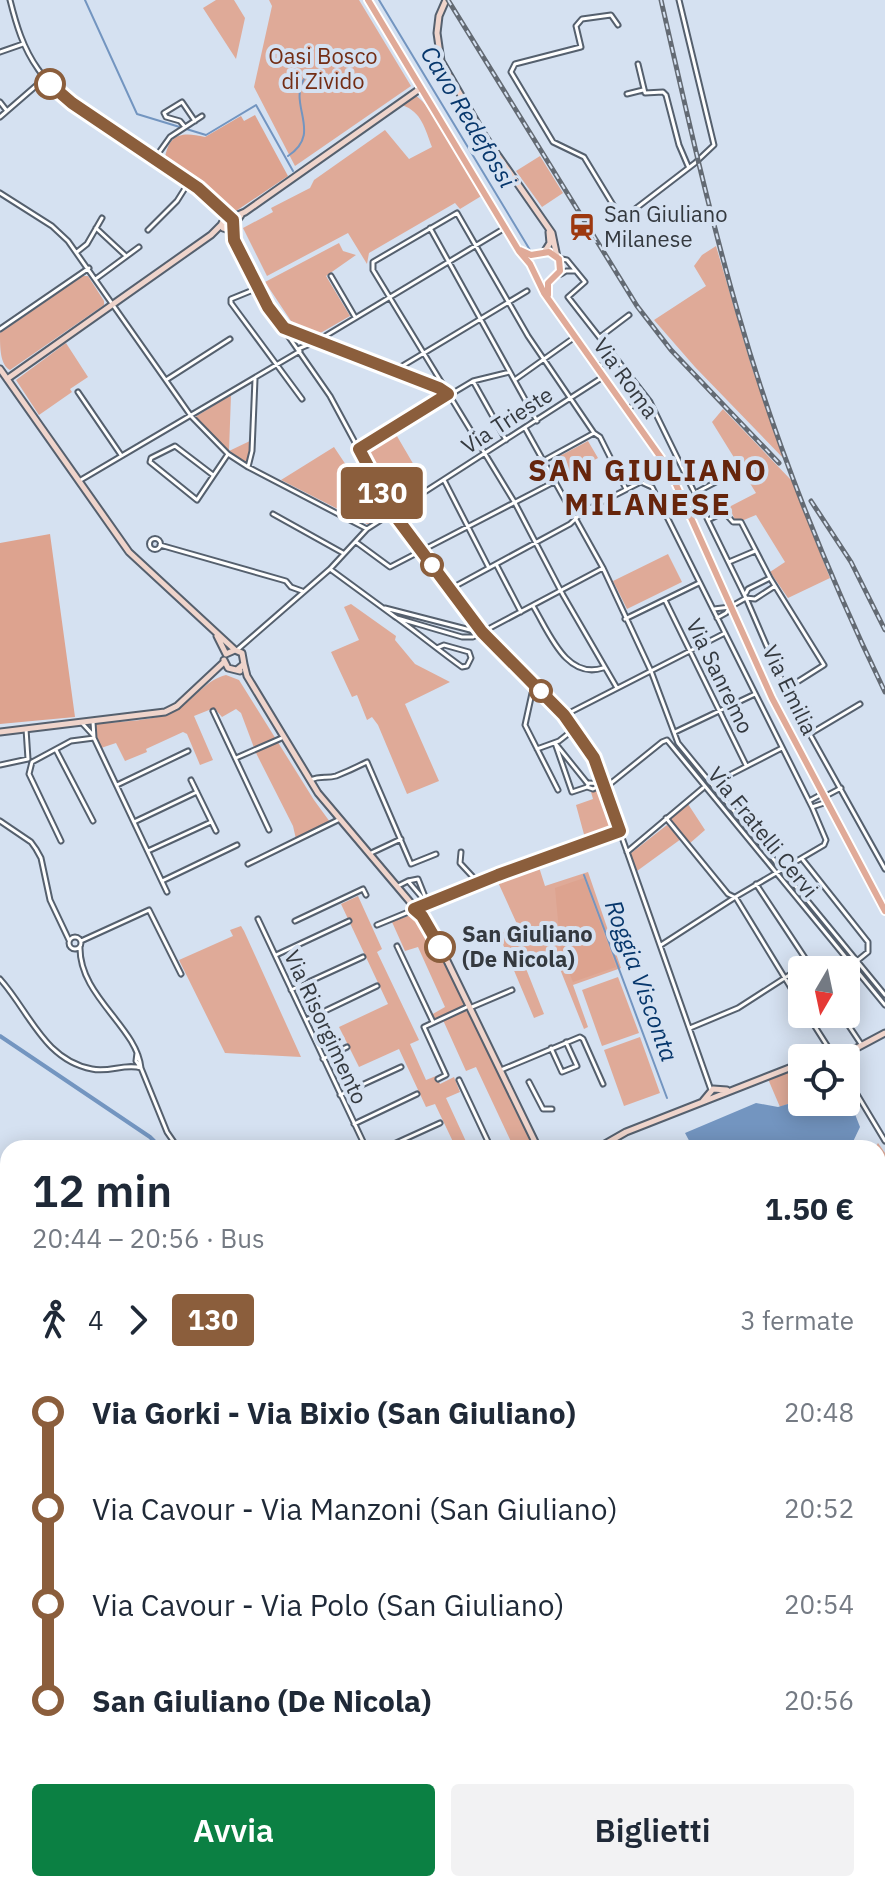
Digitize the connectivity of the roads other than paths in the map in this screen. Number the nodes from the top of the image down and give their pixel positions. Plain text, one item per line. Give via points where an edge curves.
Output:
1 (10, 0) edge
2 (368, 0) edge
3 (446, 0) edge
4 (679, 0) edge
5 (618, 25) dead end
6 (24, 44) junction
7 (0, 52) edge
8 (638, 64) dead end
9 (45, 78) junction
10 (421, 88) junction
11 (644, 90) junction
12 (627, 94) dead end
13 (0, 102) edge
14 (7, 111) junction
15 (202, 116) dead end
16 (0, 117) edge
17 (195, 121) junction
18 (185, 127) junction
19 (154, 158) junction
20 (689, 168) junction
21 (189, 182) junction
22 (0, 193) edge
23 (102, 218) dead end
24 (228, 224) junction
25 (430, 227) junction
26 (547, 227) junction
27 (96, 228) junction
28 (505, 228) junction
29 (148, 230) dead end
30 (477, 246) junction
31 (516, 246) junction
32 (139, 247) dead end
33 (77, 252) junction
34 (540, 253) junction
35 (127, 256) junction
36 (557, 257) junction
37 (450, 261) junction
38 (531, 267) junction
39 (89, 268) junction
40 (577, 272) junction
41 (331, 276) dead end
42 (535, 277) junction
43 (96, 279) junction
44 (553, 279) junction
45 (258, 287) junction
46 (527, 291) dead end
47 (389, 298) junction
48 (549, 299) junction
49 (509, 303) junction
50 (114, 304) junction
51 (629, 315) dead end
52 (356, 318) junction
53 (481, 319) junction
54 (284, 328) junction
55 (0, 329) edge
56 (575, 337) junction
57 (600, 337) junction
58 (310, 338) junction
59 (230, 339) dead end
60 (317, 341) junction
61 (300, 348) junction
62 (424, 353) junction
63 (613, 356) junction
64 (542, 360) junction
65 (277, 365) junction
66 (597, 368) junction
67 (0, 369) edge
68 (394, 371) junction
69 (510, 372) junction
70 (603, 377) junction
71 (7, 379) junction
72 (255, 379) junction
73 (166, 380) junction
74 (515, 380) junction
75 (473, 381) junction
76 (78, 392) dead end
77 (448, 394) junction
78 (302, 399) dead end
79 (570, 399) junction
80 (644, 399) junction
81 (627, 409) junction
82 (191, 416) junction
83 (537, 421) junction
84 (525, 428) junction
85 (594, 433) junction
86 (506, 440) junction
87 (359, 449) junction
88 (228, 454) junction
89 (485, 454) junction
90 (122, 457) junction
91 (543, 461) junction
92 (248, 467) junction
93 (739, 470) dead end
94 (685, 474) junction
95 (213, 475) junction
96 (444, 480) junction
97 (674, 480) junction
98 (79, 481) junction
99 (554, 482) junction
100 (691, 485) junction
101 (626, 489) junction
102 (679, 491) junction
103 (695, 493) junction
104 (515, 503) junction
105 (393, 513) junction
106 (273, 514) dead end
107 (575, 520) junction
108 (708, 520) junction
109 (469, 527) junction
110 (367, 529) junction
111 (356, 542) junction
112 (536, 542) junction
113 (160, 545) dead end
114 (422, 551) junction
115 (755, 551) junction
116 (345, 554) junction
117 (729, 562) junction
118 (496, 564) junction
119 (489, 568) junction
120 (603, 568) junction
121 (330, 569) junction
122 (770, 578) junction
123 (699, 583) junction
124 (775, 586) junction
125 (291, 587) junction
126 (450, 589) junction
127 (560, 590) junction
128 (302, 591) junction
129 (294, 598) junction
130 (746, 598) junction
131 (665, 600) junction
132 (533, 606) junction
133 (730, 607) junction
134 (383, 608) junction
135 (713, 609) junction
136 (521, 612) junction
137 (397, 618) junction
138 (717, 618) junction
139 (625, 619) junction
140 (212, 628) junction
141 (482, 632) junction
142 (725, 633) junction
143 (437, 648) junction
144 (690, 651) junction
145 (238, 652) junction
146 (226, 654) junction
147 (244, 664) junction
148 (226, 665) junction
149 (605, 668) junction
150 (238, 669) junction
151 (651, 671) junction
152 (247, 676) junction
153 (534, 684) junction
154 (617, 688) junction
155 (786, 689) junction
156 (755, 694) junction
157 (860, 704) dead end
158 (213, 711) dead end
159 (719, 711) junction
160 (564, 715) junction
161 (93, 722) junction
162 (82, 723) junction
163 (26, 729) junction
164 (574, 730) junction
165 (0, 732) edge
166 (813, 732) dead end
167 (675, 735) junction
168 (94, 737) junction
169 (284, 737) junction
170 (667, 740) junction
171 (555, 743) junction
172 (782, 748) junction
173 (537, 749) junction
174 (56, 750) junction
175 (188, 751) dead end
176 (236, 758) junction
177 (0, 765) edge
178 (746, 765) junction
179 (191, 780) dead end
180 (310, 780) junction
181 (712, 784) junction
182 (117, 785) junction
183 (587, 785) junction
184 (603, 786) junction
185 (705, 787) junction
186 (840, 789) junction
187 (558, 790) dead end
188 (197, 792) junction
189 (824, 798) junction
190 (809, 801) junction
191 (812, 807) junction
192 (666, 818) junction
193 (340, 819) junction
194 (0, 821) edge
195 (93, 821) dead end
196 (134, 822) junction
197 (211, 822) junction
198 (269, 830) dead end
199 (216, 831) dead end
200 (620, 831) junction
201 (401, 839) junction
202 (61, 841) dead end
203 (237, 845) dead end
204 (148, 851) junction
205 (461, 852) dead end
206 (627, 852) junction
207 (885, 853) edge
208 (369, 854) junction
209 (436, 854) dead end
210 (879, 857) junction
211 (802, 858) junction
212 (248, 864) dead end
213 (782, 869) junction
214 (885, 869) edge
215 (776, 873) junction
216 (162, 881) junction
217 (408, 881) junction
218 (756, 884) junction
219 (474, 885) junction
220 (397, 888) junction
221 (167, 892) dead end
222 (366, 895) dead end
223 (736, 898) junction
224 (428, 904) junction
225 (414, 909) junction
226 (885, 911) edge
227 (258, 919) dead end
228 (295, 921) dead end
229 (349, 921) dead end
230 (377, 925) dead end
231 (69, 940) junction
232 (81, 941) junction
233 (661, 945) junction
234 (397, 946) dead end
235 (80, 947) junction
236 (275, 955) junction
237 (803, 956) edge
238 (845, 956) edge
239 (853, 956) edge
240 (363, 957) dead end
241 (860, 958) edge
242 (860, 965) edge
243 (181, 974) dead end
244 (860, 975) edge
245 (788, 977) edge
246 (0, 979) edge
247 (785, 979) junction
248 (788, 984) edge
249 (377, 986) dead end
250 (291, 990) junction
251 (512, 990) dead end
252 (885, 995) edge
253 (885, 1005) edge
254 (470, 1007) junction
255 (306, 1020) junction
256 (433, 1022) junction
257 (690, 1028) junction
258 (850, 1028) edge
259 (885, 1033) edge
260 (566, 1042) junction
261 (862, 1046) joint
262 (347, 1047) dead end
263 (551, 1048) junction
264 (323, 1059) junction
265 (401, 1067) dead end
266 (141, 1068) junction
267 (788, 1068) edge
268 (501, 1070) junction
269 (438, 1079) dead end
270 (459, 1080) dead end
271 (529, 1082) dead end
272 (603, 1084) dead end
273 (714, 1092) junction
274 (417, 1094) dead end
275 (340, 1095) junction
276 (860, 1099) edge
277 (552, 1109) dead end
278 (440, 1123) dead end
279 (354, 1124) junction
280 (885, 1130) edge
281 (880, 1132) junction
282 (172, 1140) edge
283 (362, 1140) edge
284 (403, 1140) edge
285 (487, 1140) edge
286 (535, 1140) edge
287 (612, 1140) edge
288 (884, 1140) edge

1 - 6 street
2 - 10 main road
3 - 26 street via 437,25 444,69
4 - 20 street via 714,144
5 - 20 street via 611,15 579,20 581,47 515,64 512,76 553,142 584,157 620,215 629,215
6 - 7 street
6 - 9 street
8 - 11 street
9 - 14 street
9 - 19 street via 72,103
10 - 24 street
10 - 28 main road
11 - 12 street
11 - 20 street via 666,95
13 - 14 street
14 - 16 street
15 - 17 street
17 - 18 street
17 - 18 street via 182,102 164,113
18 - 19 street
19 - 21 street
21 - 24 street via 219,208
21 - 29 street
22 - 33 street via 58,231
23 - 27 street
24 - 45 street
24 - 50 street
25 - 30 street via 457,213
25 - 37 street
25 - 47 street via 373,262
26 - 34 street via 551,241
26 - 36 street
27 - 33 street
27 - 35 street
28 - 30 street
28 - 31 main road
30 - 37 street
30 - 49 street
31 - 34 main road via 526,254
31 - 38 main road
32 - 35 street
33 - 39 street
34 - 36 main road
34 - 38 main road
35 - 43 street
36 - 40 street
36 - 44 main road via 560,269
37 - 47 street
37 - 53 street
38 - 42 main road
39 - 43 street
39 - 55 street
40 - 44 street via 566,271
40 - 57 street via 585,283 568,296
41 - 52 street
42 - 44 main road
42 - 48 main road, Via Roma
43 - 50 street
44 - 48 main road
45 - 54 street
45 - 65 street via 231,303
46 - 49 street
47 - 52 street
47 - 62 street
48 - 56 main road, Via Roma
49 - 53 street
49 - 64 street
50 - 71 street
50 - 73 street
51 - 57 street
52 - 60 street
53 - 62 street
53 - 69 street
54 - 58 street
54 - 61 street
56 - 64 street
56 - 66 main road, Via Roma
57 - 63 street
58 - 60 street
58 - 61 street
59 - 73 street
60 - 61 street
60 - 68 street
61 - 65 street
61 - 87 street
62 - 68 street
62 - 77 street
63 - 66 street
63 - 80 street
64 - 74 street
64 - 79 street
65 - 72 street
65 - 78 street
66 - 70 main road, Via Roma
67 - 71 street
68 - 77 street
69 - 74 street
69 - 75 street
70 - 79 street, Via Trieste
70 - 81 main road, Via Roma
71 - 98 street
72 - 82 street
72 - 92 street
73 - 82 street
74 - 83 street
75 - 77 street
75 - 86 street
76 - 90 street
77 - 87 street
77 - 89 street
79 - 83 street, Via Trieste
79 - 85 street
80 - 81 street
80 - 94 street
81 - 97 main road, Via Roma
82 - 88 street
82 - 90 street
83 - 84 street, Via Trieste
84 - 86 street, Via Trieste
84 - 91 street, Via Fratelli Cervi
85 - 91 street
85 - 101 street
86 - 89 street, Via Trieste
87 - 105 street
88 - 92 street
88 - 95 street
89 - 96 street, Via Trieste
89 - 104 street
90 - 98 street
91 - 99 street, Via Fratelli Cervi
92 - 110 street
93 - 103 street
94 - 97 street
94 - 100 street
95 - 95 street via 175,446 150,462 197,500
96 - 105 street, Via Trieste
96 - 109 street
97 - 102 main road, Via Emilia
98 - 140 street via 129,552
99 - 104 street
99 - 107 street, Via Fratelli Cervi
100 - 102 street
100 - 103 street
101 - 107 street
101 - 123 street via 641,482 652,487
102 - 133 main road, Via Emilia
103 - 108 street
104 - 109 street
104 - 112 street
105 - 110 street, Via Trieste
105 - 114 street
106 - 116 street
107 - 112 street
107 - 120 street, Via Fratelli Cervi
108 - 115 street via 724,512 733,522 741,522
108 - 117 street
109 - 114 street
109 - 119 street
110 - 111 street, Via Trieste
111 - 114 street via 390,567
111 - 116 street, Via Trieste
112 - 118 street
112 - 127 street
113 - 125 street via 286,581
114 - 126 street
115 - 117 street
115 - 122 street
116 - 121 street, Via Trieste
117 - 130 street
118 - 119 street
118 - 136 street
119 - 126 street
120 - 127 street
120 - 139 street, Via Fratelli Cervi
121 - 128 street, Via Trieste
121 - 134 street
122 - 124 street
122 - 130 street via 748,589
123 - 131 street
123 - 135 street
124 - 130 street via 755,599
124 - 155 street via 824,665
125 - 128 street
125 - 129 street
126 - 141 street
127 - 132 street
127 - 149 street
128 - 129 street, Via Trieste
129 - 145 street, Via Trieste
130 - 133 street
130 - 155 street
131 - 139 street
131 - 144 street, Via Sanremo
132 - 136 street
132 - 149 street via 568,662 589,671
133 - 135 street
133 - 138 street
133 - 189 main road, Via Emilia
134 - 137 street
134 - 141 street
135 - 138 street
136 - 141 street
137 - 141 street via 462,637
137 - 143 street
138 - 142 street
139 - 151 street, Via Fratelli Cervi
140 - 145 street
140 - 146 street
141 - 153 street
142 - 144 street
142 - 156 street
143 - 143 street via 464,667 471,658 469,652
144 - 151 street
144 - 159 street, Via Sanremo
145 - 146 street
145 - 147 street
146 - 148 street
147 - 150 street
147 - 152 street
148 - 150 street
148 - 161 street via 165,712
149 - 154 street
150 - 152 street
151 - 154 street
151 - 167 street, Via Fratelli Cervi
152 - 169 street
153 - 160 street
153 - 173 street via 525,725
154 - 160 street
155 - 186 street
156 - 159 street
156 - 172 street
157 - 166 street
158 - 176 street
159 - 167 street
159 - 178 street, Via Sanremo
160 - 164 street
161 - 162 street
161 - 168 street
162 - 163 street
162 - 168 street
163 - 165 street
163 - 177 street via 28,759
164 - 171 street
164 - 184 street via 594,758
167 - 170 street
167 - 181 street, Via Fratelli Cervi
168 - 174 street
168 - 182 street
169 - 176 street
169 - 180 street
170 - 184 street
170 - 185 street, Via Fratelli Cervi
171 - 173 street
171 - 183 street
171 - 183 street via 572,792
172 - 178 street
172 - 190 street
173 - 187 street
174 - 195 street
174 - 202 street via 32,762 29,774
175 - 182 street
176 - 198 street
178 - 181 street
179 - 188 street
180 - 193 street
180 - 201 street via 367,762
181 - 213 street, Via Fratelli Cervi
182 - 196 street
183 - 184 street
184 - 200 street
185 - 192 street
185 - 215 street, Via Fratelli Cervi
186 - 189 street
186 - 210 street
188 - 196 street
188 - 197 street
189 - 190 street
189 - 191 street
189 - 226 main road, Via Emilia
190 - 191 street
191 - 211 street via 826,840
192 - 206 street
192 - 223 street
193 - 208 street
193 - 212 street
194 - 231 street via 36,849 50,900
196 - 204 street
197 - 199 street
197 - 204 street
200 - 206 street
200 - 219 street
201 - 208 street
201 - 209 street via 411,864
203 - 216 street
204 - 216 street
205 - 219 street via 460,863
206 - 233 street
207 - 210 street
208 - 220 street
210 - 214 street
211 - 213 street
211 - 241 street via 867,940 869,951
213 - 215 street
213 - 239 street, Via Fratelli Cervi
215 - 218 street
215 - 238 street, Via Fratelli Cervi
216 - 221 street
217 - 220 street
217 - 224 street
217 - 224 street via 421,882
218 - 223 street
218 - 237 street
219 - 224 street
220 - 225 street
222 - 228 street via 363,889
223 - 233 street
223 - 247 street
224 - 225 street
225 - 230 street
225 - 254 street via 435,936
227 - 236 street, Via Risorgimento
229 - 236 street
231 - 232 street
231 - 235 street via 71,948
232 - 235 street
232 - 243 street via 149,910
233 - 257 street
234 - 256 street
235 - 266 street via 79,960 99,1000 137,1053
236 - 250 street, Via Risorgimento
240 - 250 street
242 - 252 street, Via Fratelli Cervi
244 - 253 street, Via Fratelli Cervi
245 - 247 street
246 - 266 street via 34,1029 64,1057 96,1070
247 - 248 street
247 - 257 street
249 - 255 street
250 - 255 street, Via Risorgimento
251 - 254 street
254 - 256 street
254 - 268 street
255 - 264 street, Via Risorgimento
256 - 269 street via 424,1027 446,1075
257 - 273 street
258 - 261 street
259 - 261 street
260 - 263 street
260 - 263 street via 577,1066 562,1072
260 - 272 street via 583,1039
262 - 264 street
263 - 268 street
264 - 275 street, Via Risorgimento
265 - 275 street
266 - 282 street
267 - 273 street
268 - 286 street
270 - 285 street
271 - 277 street via 543,1109
273 - 287 street via 701,1103
274 - 279 street
275 - 279 street, Via Risorgimento
276 - 281 street
278 - 284 street
279 - 283 street, Via Risorgimento
280 - 281 street
281 - 288 street

